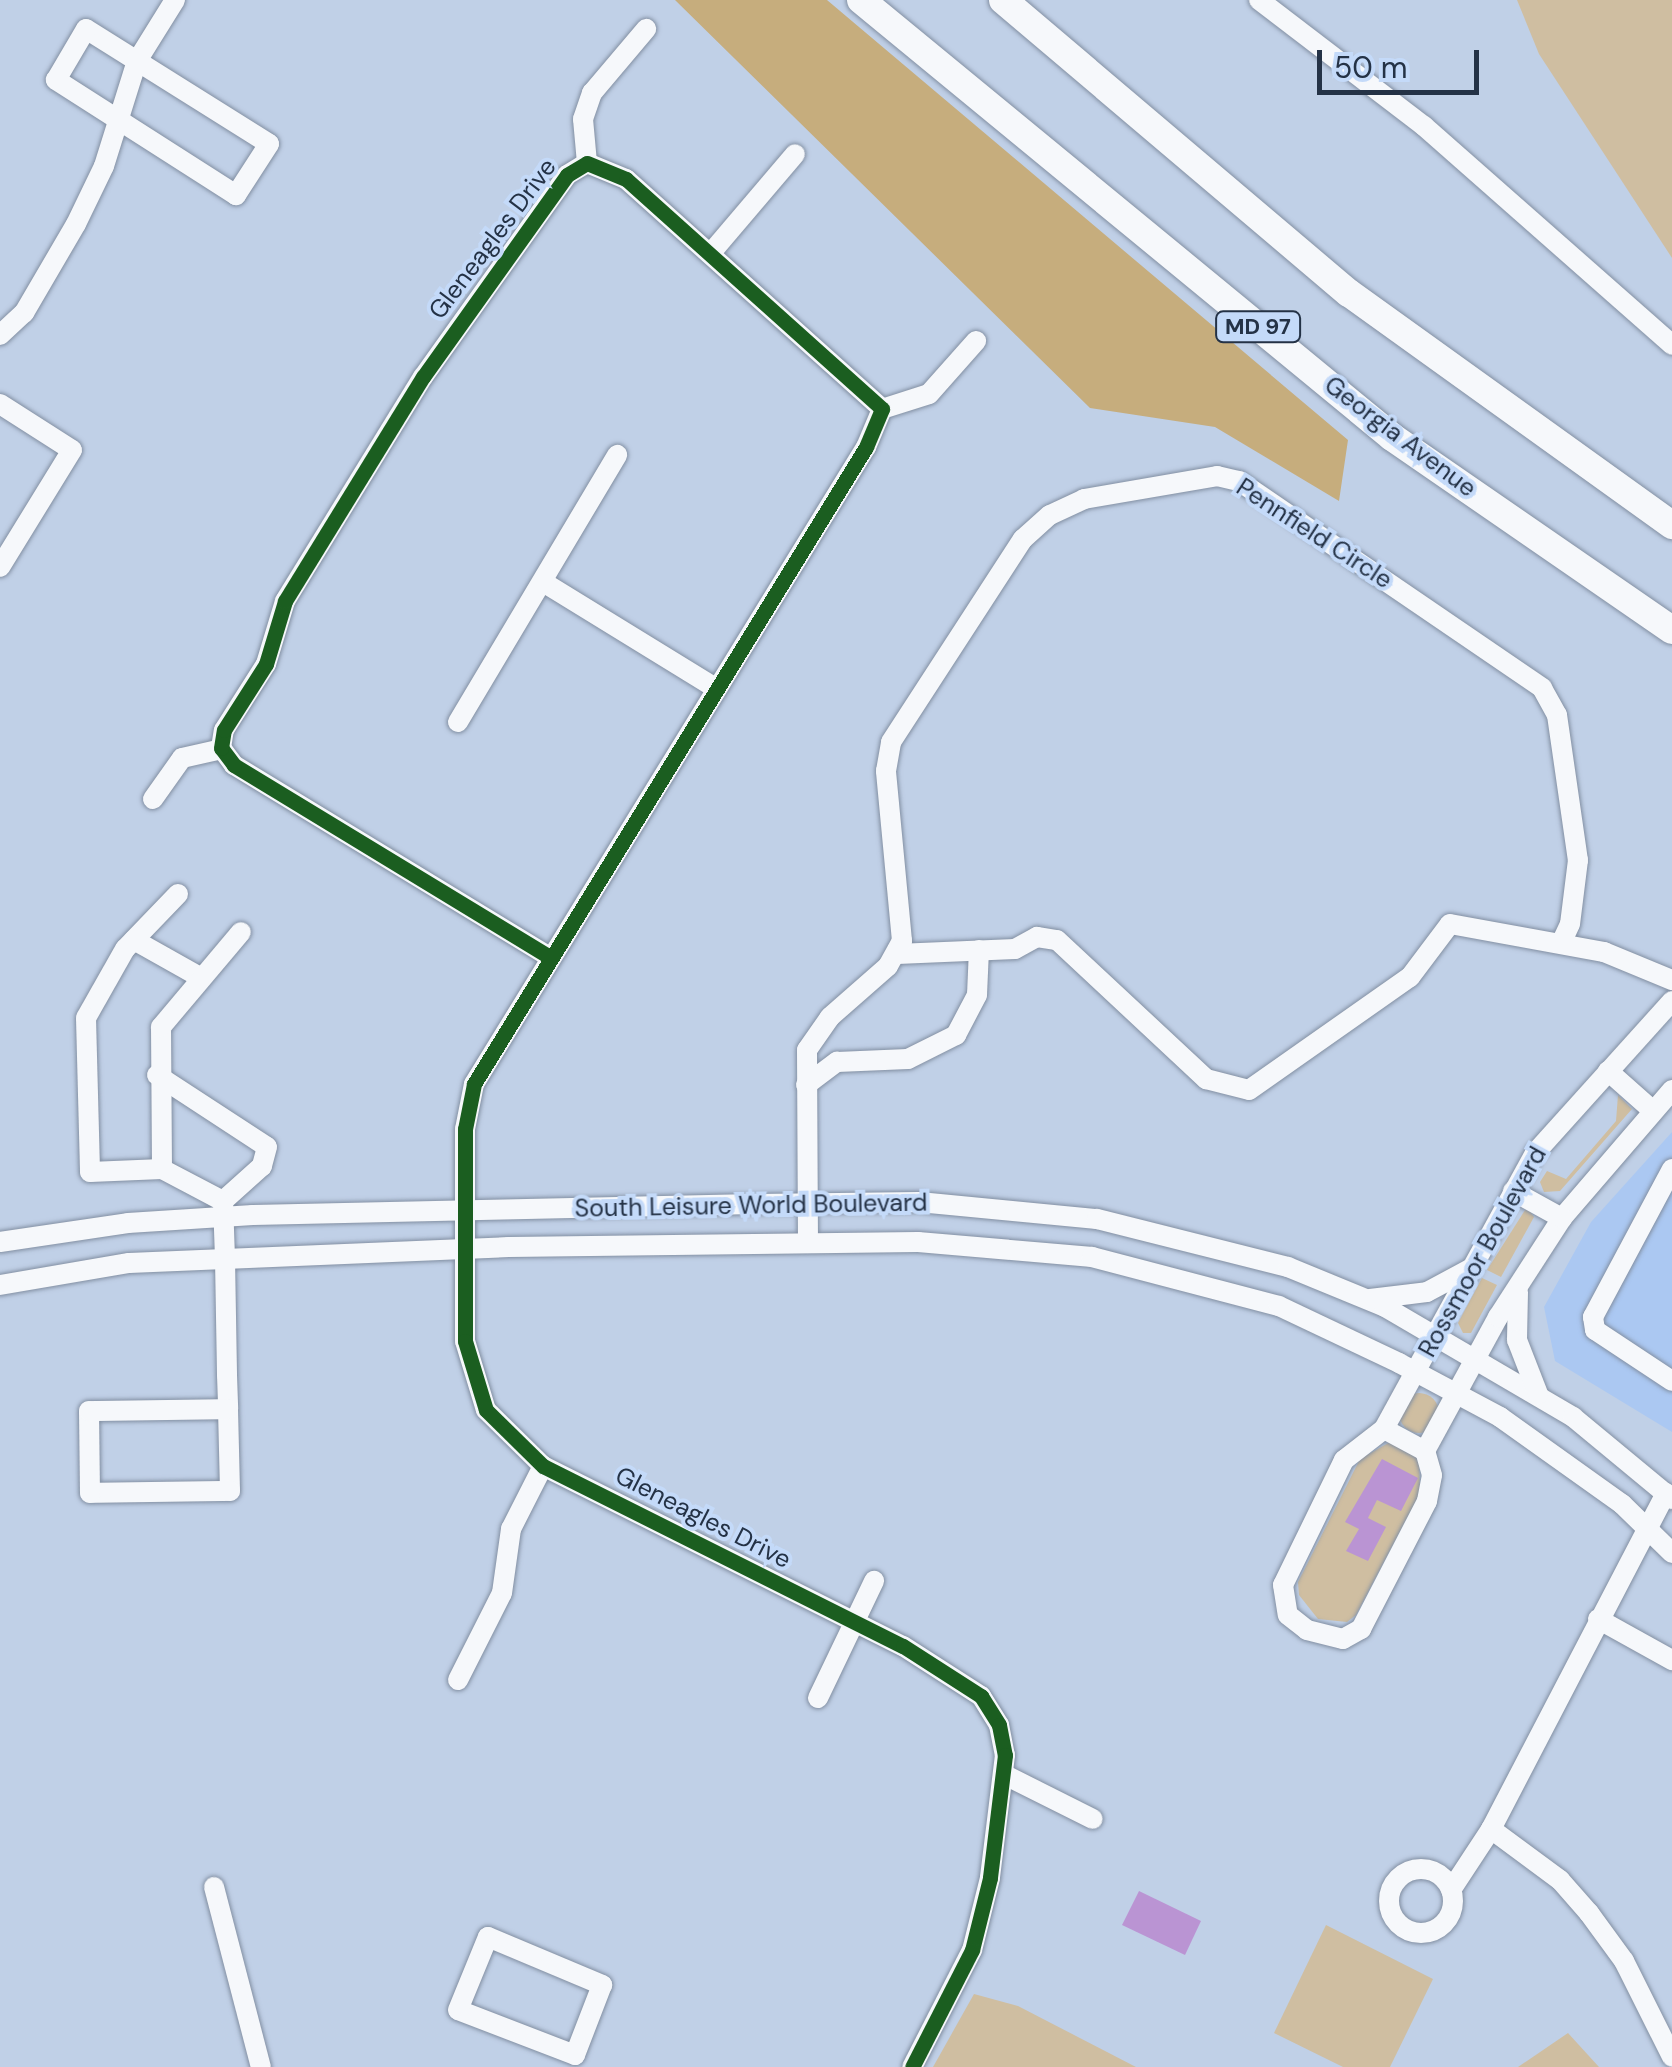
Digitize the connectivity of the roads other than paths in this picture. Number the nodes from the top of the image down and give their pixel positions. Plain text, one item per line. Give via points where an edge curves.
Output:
1 (175, 0) edge
2 (861, 0) edge
3 (1002, 0) edge
4 (1259, 0) edge
5 (646, 29) dead end
6 (137, 61) junction
7 (118, 120) junction
8 (795, 154) dead end
9 (587, 164) junction
10 (710, 254) junction
11 (0, 336) edge
12 (976, 341) dead end
13 (1672, 345) edge
14 (0, 404) edge
15 (882, 409) junction
16 (616, 455) dead end
17 (1672, 525) edge
18 (0, 567) edge
19 (543, 582) junction
20 (1672, 630) edge
21 (715, 688) junction
22 (458, 722) dead end
23 (222, 749) junction
24 (153, 800) dead end
25 (178, 894) dead end
26 (241, 932) dead end
27 (134, 940) junction
28 (1561, 943) junction
29 (979, 950) junction
30 (897, 954) junction
31 (548, 956) junction
32 (200, 976) junction
33 (1672, 980) edge
34 (1672, 1002) edge
35 (1672, 1025) edge
36 (1642, 1036) junction
37 (1608, 1071) junction
38 (157, 1075) junction
39 (806, 1084) junction
40 (1672, 1090) edge
41 (1653, 1111) junction
42 (162, 1169) junction
43 (1672, 1170) edge
44 (1514, 1191) junction
45 (808, 1203) junction
46 (223, 1209) junction
47 (466, 1210) junction
48 (1562, 1218) junction
49 (0, 1242) edge
50 (808, 1242) junction
51 (466, 1250) junction
52 (225, 1259) junction
53 (1471, 1268) junction
54 (0, 1285) edge
55 (1518, 1292) junction
56 (1368, 1300) junction
57 (1438, 1334) junction
58 (1477, 1355) junction
59 (1416, 1371) junction
60 (1672, 1381) edge
61 (1456, 1392) junction
62 (1538, 1394) junction
63 (228, 1410) junction
64 (1384, 1428) junction
65 (1426, 1451) junction
66 (543, 1466) junction
67 (1669, 1496) edge
68 (1648, 1530) junction
69 (1672, 1553) edge
70 (874, 1581) dead end
71 (1598, 1619) junction
72 (855, 1622) junction
73 (1672, 1660) edge
74 (458, 1680) dead end
75 (818, 1698) dead end
76 (1005, 1775) junction
77 (1092, 1819) dead end
78 (1491, 1829) junction
79 (214, 1886) dead end
80 (1451, 1890) dead end
81 (1672, 2057) edge
82 (548, 2058) edge
83 (262, 2067) edge
84 (912, 2067) edge

1 - 6 street
2 - 20 main road, Georgia Avenue / MD 97 via 1392,437
3 - 17 main road via 1349,292
4 - 13 street via 1424,126
5 - 9 street via 592,93 584,119
6 - 7 street
6 - 7 street via 86,29 56,80
6 - 7 street via 269,144 236,195
7 - 11 street via 76,224 24,312
8 - 10 street
9 - 10 street, Gleneagles Drive via 626,179
9 - 23 street, Gleneagles Drive via 567,175 423,378 285,601 266,664 224,730
10 - 15 street, Gleneagles Drive
12 - 15 street via 930,394
14 - 18 street via 72,450
15 - 21 street, Gleneagles Drive via 866,447
16 - 19 street
19 - 21 street
19 - 22 street
21 - 31 street, Gleneagles Drive
23 - 24 street via 182,758
23 - 31 street via 234,765
25 - 27 street
26 - 32 street
27 - 32 street
27 - 42 street via 86,1018 90,1172
28 - 29 street via 1450,924 1410,976 1250,1090 1206,1079 1057,940 1037,937 1015,949
28 - 30 street, Pennfield Circle via 1570,924 1578,860 1558,714 1542,688 1239,481 1218,476 1084,499 1023,540 891,742 886,772 902,925
28 - 33 street via 1604,952
29 - 30 street
29 - 39 street via 978,995 956,1035 908,1058 837,1062
30 - 39 street via 817,1032 807,1050
31 - 47 street, Gleneagles Drive via 474,1084 465,1129
32 - 38 street via 161,1026
34 - 36 street, Rossmoor Boulevard
35 - 36 street
36 - 37 street, Rossmoor Boulevard
37 - 41 street
37 - 44 street, Rossmoor Boulevard via 1535,1152
38 - 42 street
38 - 46 street via 268,1147 262,1166
39 - 45 street
40 - 41 street, Rossmoor Boulevard
41 - 48 street, Rossmoor Boulevard
42 - 46 street
43 - 60 street via 1593,1317 1595,1330
44 - 48 street
44 - 53 street, Rossmoor Boulevard
45 - 47 street, South Leisure World Boulevard
45 - 50 street
45 - 56 street, South Leisure World Boulevard via 973,1205 1096,1219 1270,1262
46 - 47 street, South Leisure World Boulevard
46 - 49 street, South Leisure World Boulevard
46 - 52 street
47 - 51 street, Gleneagles Drive
48 - 55 street, Rossmoor Boulevard
50 - 51 street, South Leisure World Boulevard
50 - 59 street, South Leisure World Boulevard via 970,1244 1092,1257 1278,1306
51 - 52 street, South Leisure World Boulevard
51 - 66 street, Gleneagles Drive via 472,1376 486,1410
52 - 54 street, South Leisure World Boulevard via 128,1264
52 - 63 street
53 - 56 street via 1427,1292
53 - 57 street, Rossmoor Boulevard
55 - 58 street, Rossmoor Boulevard
55 - 62 street via 1517,1340
56 - 57 street, South Leisure World Boulevard
57 - 58 street, South Leisure World Boulevard
57 - 59 street, Rossmoor Boulevard
58 - 61 street, Rossmoor Boulevard
58 - 62 street, South Leisure World Boulevard
59 - 61 street, South Leisure World Boulevard
59 - 64 street, Rossmoor Boulevard
61 - 65 street, Rossmoor Boulevard
61 - 68 street, South Leisure World Boulevard via 1500,1417
62 - 67 street, South Leisure World Boulevard via 1632,1460
63 - 63 street via 88,1410 90,1493 230,1490
64 - 65 street
64 - 65 street via 1344,1460 1283,1585 1288,1615 1307,1630 1343,1639 1361,1629 1427,1501 1432,1475
66 - 72 street, Gleneagles Drive
66 - 74 street via 511,1529 502,1592
67 - 68 street
68 - 69 street, South Leisure World Boulevard
68 - 71 street
70 - 72 street
71 - 73 street
71 - 78 street
72 - 75 street
72 - 76 street, Gleneagles Drive via 951,1672 981,1696 999,1726
76 - 77 street
76 - 84 street, Gleneagles Drive via 972,1950
78 - 80 street
78 - 81 street via 1560,1880 1589,1913 1624,1962
79 - 83 street
82 - 82 street via 575,2055 602,1985 488,1937 458,2010

